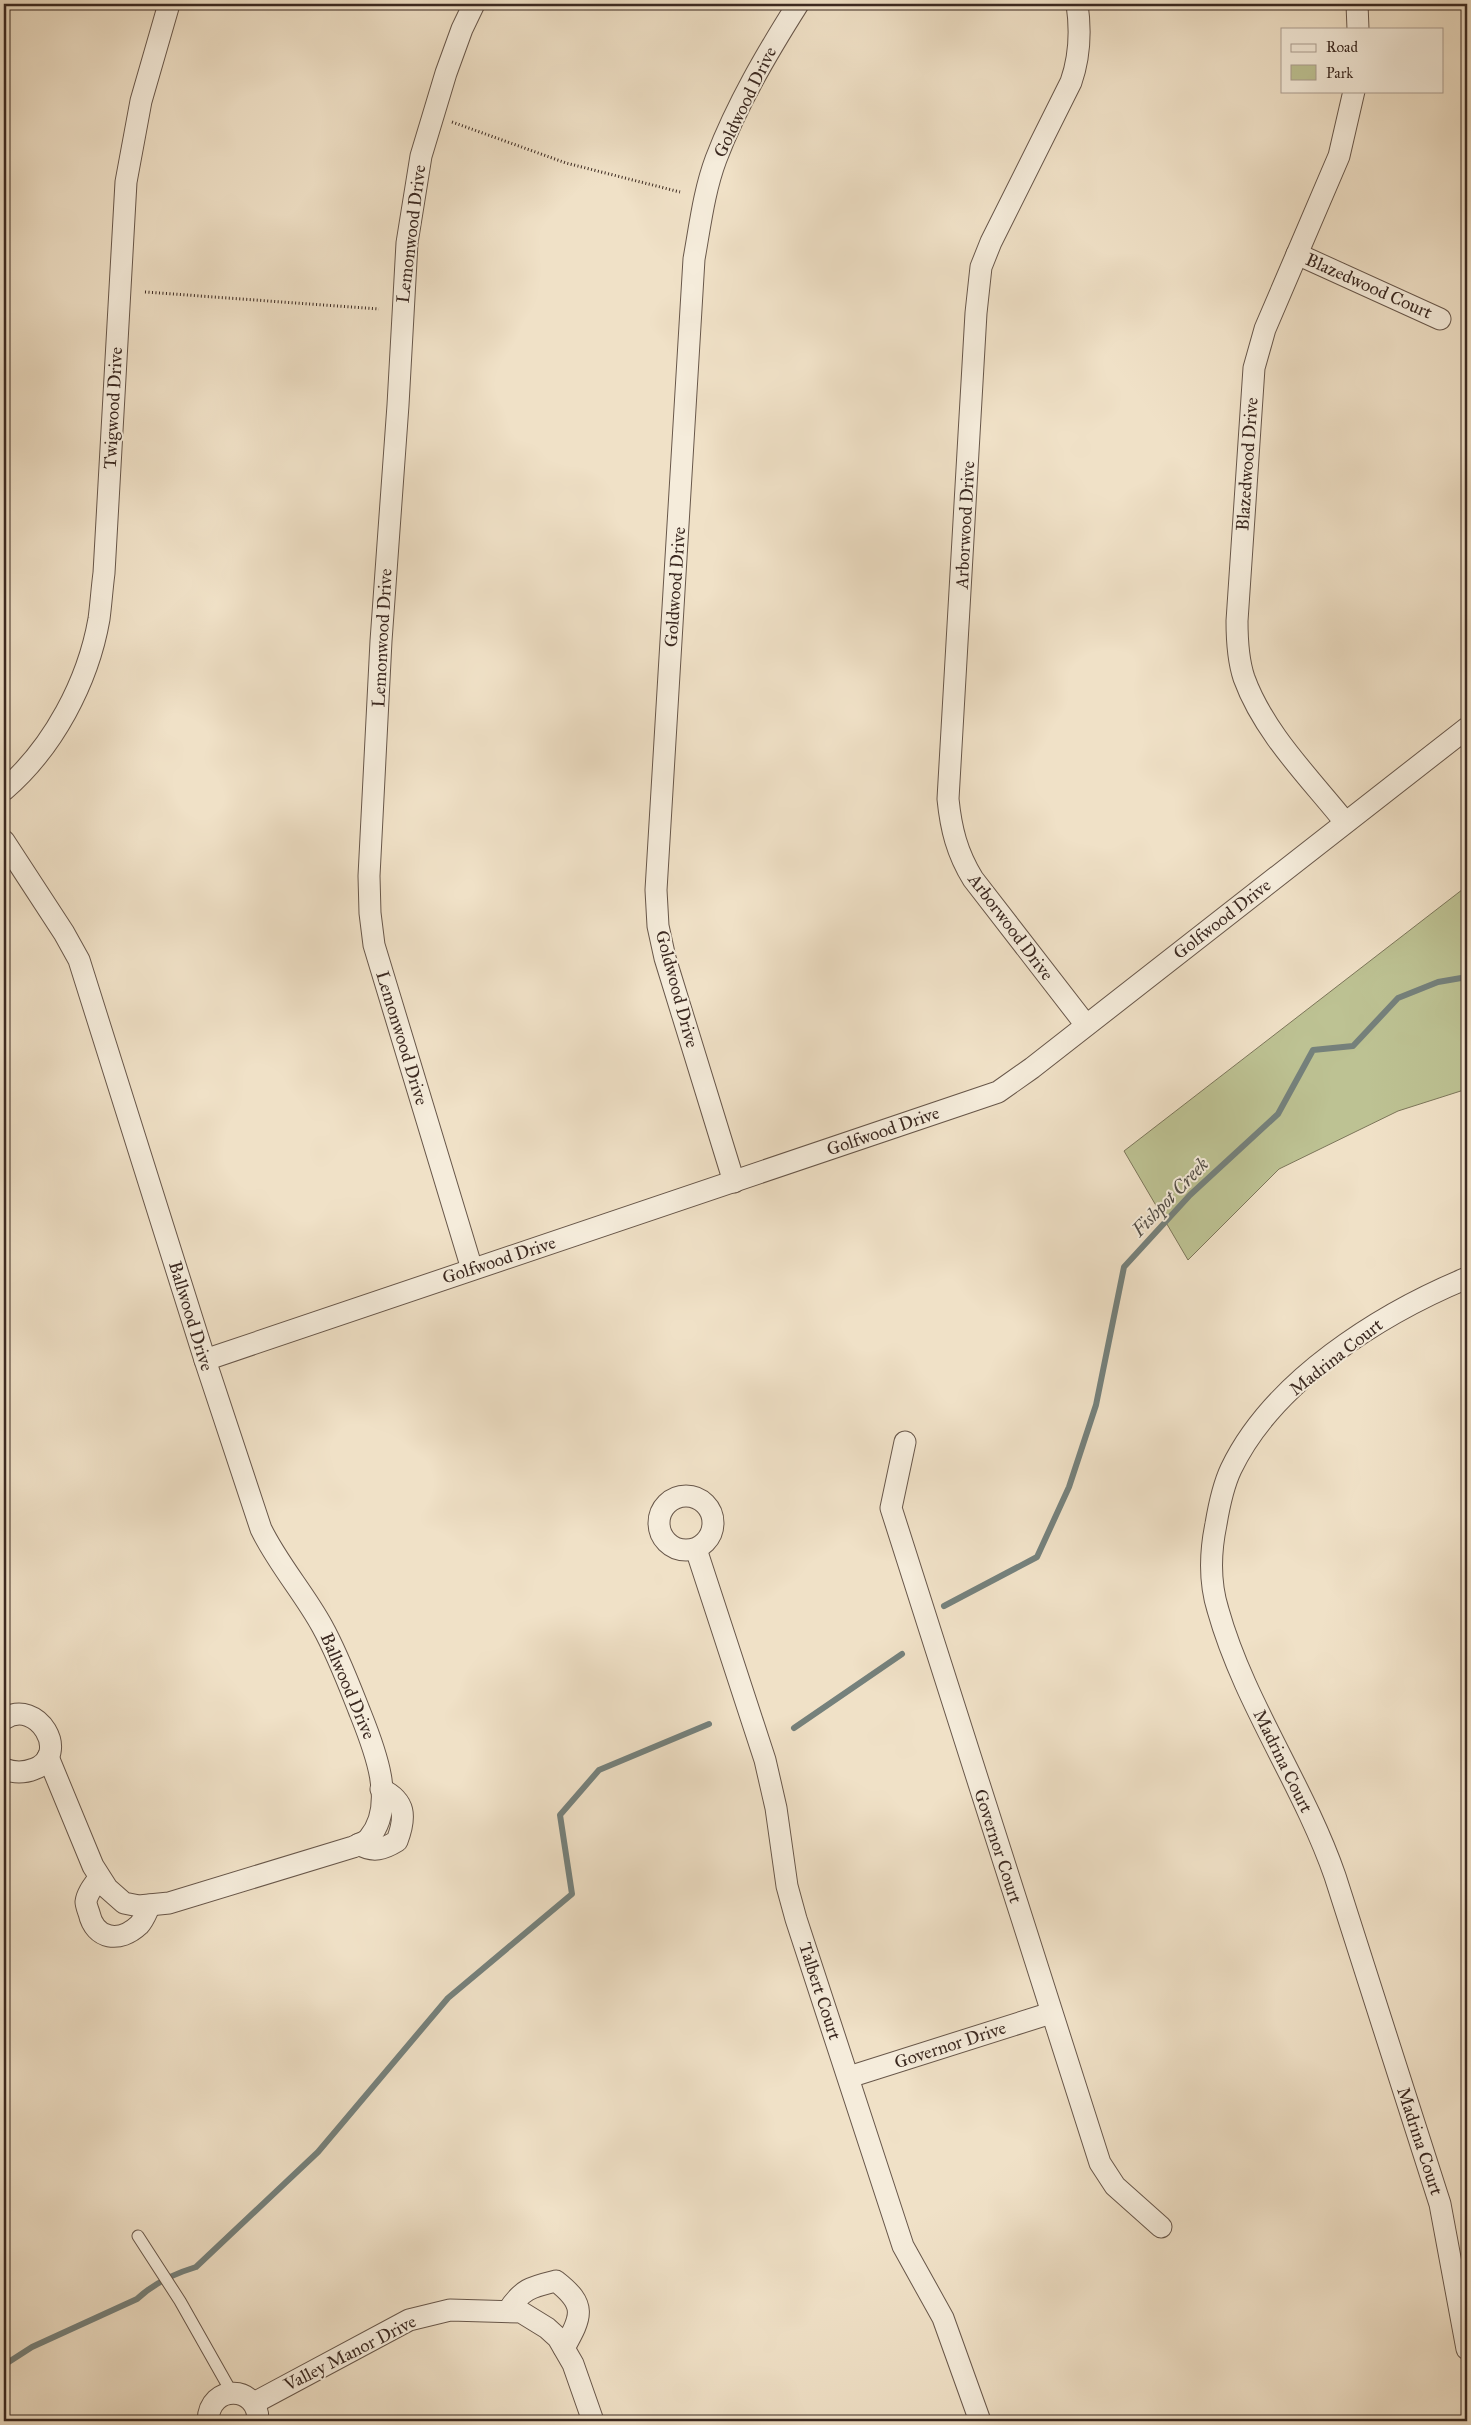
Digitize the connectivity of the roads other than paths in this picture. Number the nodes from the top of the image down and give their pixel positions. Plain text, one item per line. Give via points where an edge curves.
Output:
1 (169, 4) edge
2 (474, 4) edge
3 (798, 4) edge
4 (1077, 4) edge
5 (1357, 4) edge
6 (1358, 28) edge
7 (1354, 92) edge
8 (1298, 254) junction
9 (1440, 319) dead end
10 (1467, 728) edge
11 (4, 790) edge
12 (1345, 822) junction
13 (4, 841) edge
14 (1086, 1025) junction
15 (734, 1182) junction
16 (472, 1269) junction
17 (1467, 1278) edge
18 (205, 1360) junction
19 (905, 1442) dead end
20 (696, 1549) dead end
21 (4, 1719) edge
22 (48, 1757) junction
23 (4, 1769) edge
24 (99, 1878) junction
25 (150, 1905) junction
26 (1051, 2013) junction
27 (849, 2077) junction
28 (1161, 2227) dead end
29 (138, 2236) dead end
30 (508, 2311) junction
31 (564, 2348) junction
32 (1467, 2349) edge
33 (232, 2393) junction
34 (256, 2412) edge
35 (208, 2421) edge
36 (593, 2421) edge
37 (980, 2421) edge

1 - 11 street, Twigwood Drive via 141,101 126,182 99,620 88,662 61,722
2 - 16 street, Lemonwood Drive via 446,73 421,156 407,243 369,876 374,945
3 - 15 street, Goldwood Drive via 761,63 732,120 706,192 694,260 656,890 658,926 665,958
4 - 14 street, Arborwood Drive via 1080,42 1076,69 981,267 948,799 950,822 962,860 973,879
5 - 6 street
7 - 8 street, Blazedwood Drive via 1340,156
8 - 9 street, Blazedwood Court
8 - 12 street, Blazedwood Drive via 1265,329 1252,384 1237,649 1244,678 1270,729
10 - 12 street, Golfwood Drive
12 - 14 street, Golfwood Drive
13 - 18 street, Ballwood Drive via 78,960
14 - 15 street, Golfwood Drive via 998,1092
15 - 16 street, Golfwood Drive
16 - 18 street, Golfwood Drive
17 - 32 street, Madrina Court via 1399,1309 1365,1330 1317,1367 1270,1411 1230,1470 1212,1542 1211,1577 1217,1609 1240,1673 1324,1845 1335,1876 1440,2204
18 - 25 street, Ballwood Drive via 261,1529 274,1556 322,1625 371,1738 377,1760 382,1810 375,1829 368,1839 359,1844 169,1903
19 - 26 street, Governor Court via 891,1508
20 - 27 street, Talbert Court via 765,1760 776,1808 787,1886
21 - 22 street via 17,1714 36,1719 49,1734
22 - 23 street via 45,1763 31,1770 15,1773
22 - 24 street, Ballwood Drive
24 - 25 street, Ballwood Drive via 124,1903
24 - 25 street via 86,1902 97,1931 108,1936 125,1935 140,1924
26 - 27 street, Governor Drive
26 - 28 street, Governor Court via 1100,2163 1115,2186
27 - 37 street, Talbert Court via 903,2246 943,2318
29 - 33 lane
30 - 31 street, Valley Manor Drive via 521,2312 547,2328
30 - 31 street via 519,2294 556,2281 579,2306 579,2321
30 - 34 street, Valley Manor Drive via 450,2310 409,2320
31 - 36 street, Valley Manor Drive
33 - 34 street, Valley Manor Drive via 248,2397
33 - 35 street via 216,2399

